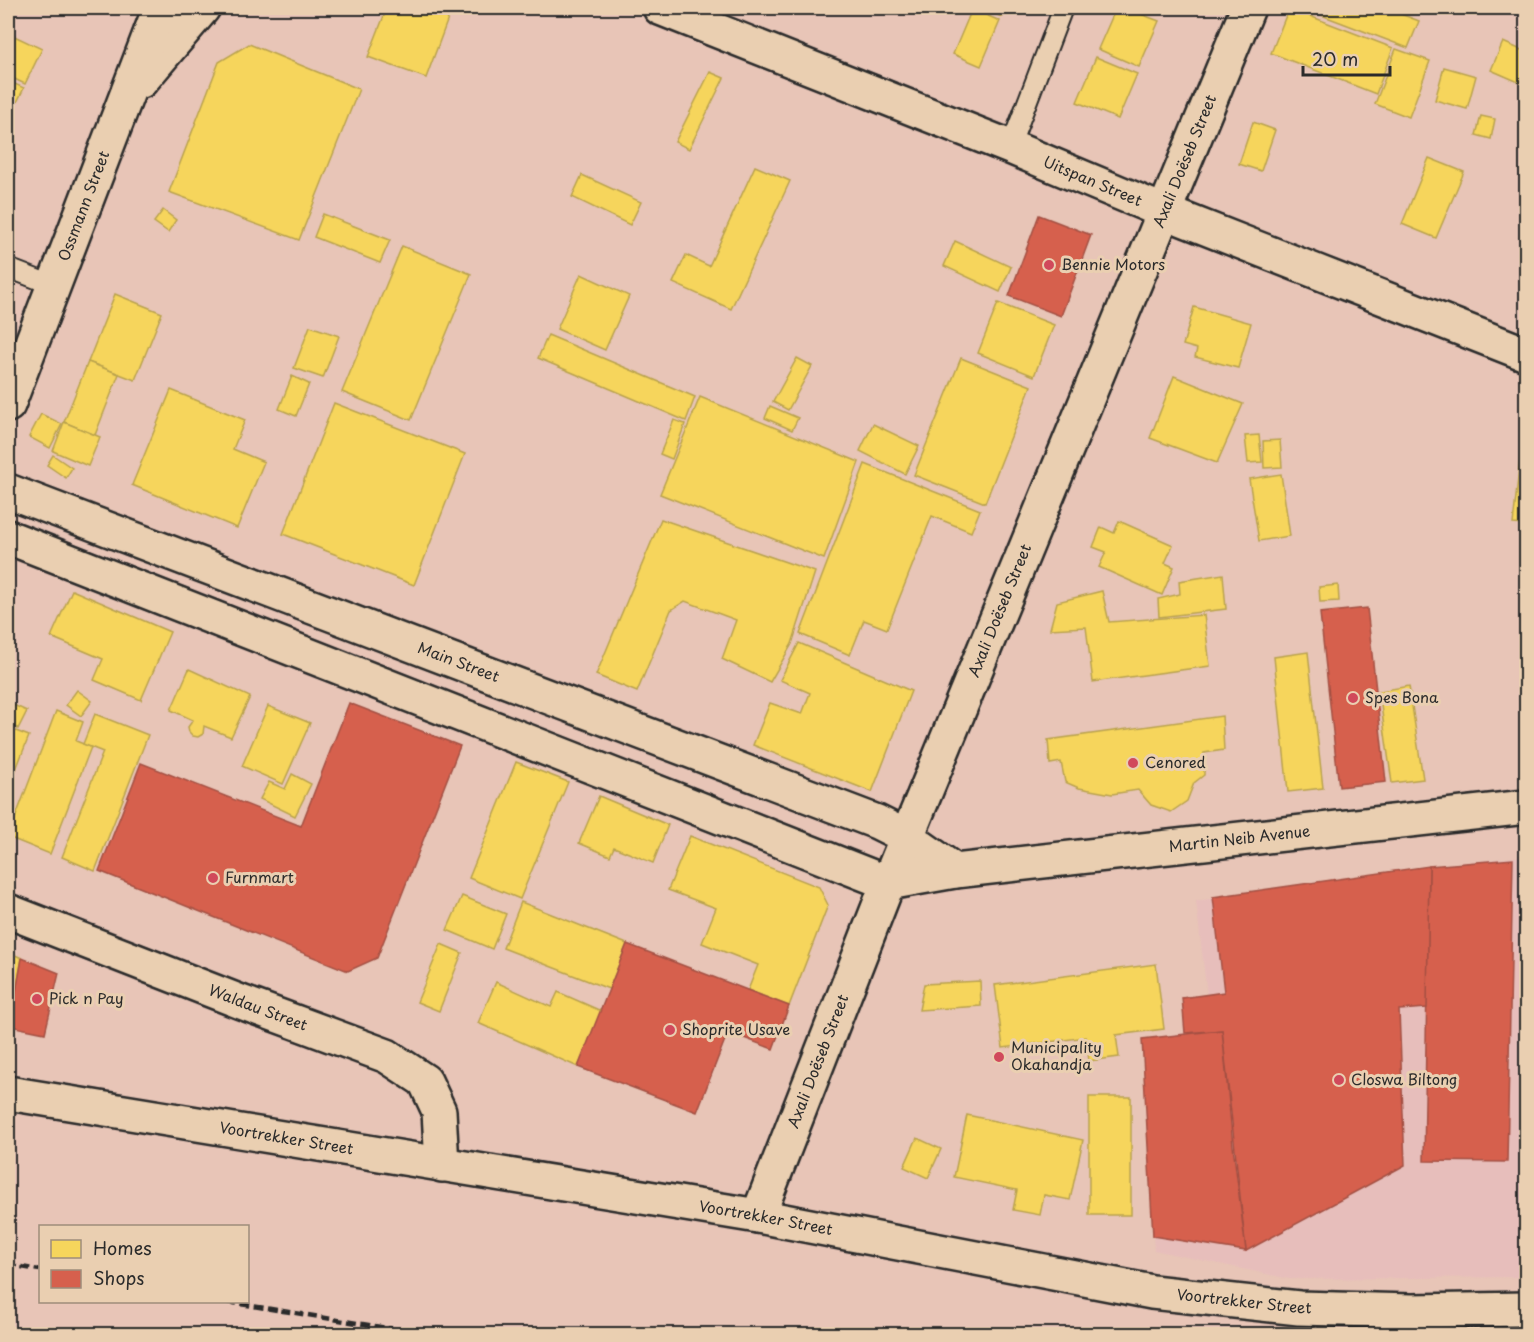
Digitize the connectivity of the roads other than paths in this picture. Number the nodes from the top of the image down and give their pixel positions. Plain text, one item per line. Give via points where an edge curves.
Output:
1 (160, 8) edge
2 (203, 8) edge
3 (660, 8) edge
4 (1063, 8) edge
5 (1248, 8) edge
6 (124, 100) junction
7 (1010, 147) junction
8 (1165, 212) junction
9 (8, 268) edge
10 (52, 285) junction
11 (1527, 354) edge
12 (8, 405) edge
13 (8, 491) edge
14 (8, 537) edge
15 (1527, 807) edge
16 (907, 837) junction
17 (955, 871) junction
18 (888, 883) junction
19 (8, 911) edge
20 (8, 1093) edge
21 (442, 1165) junction
22 (758, 1216) junction
23 (1527, 1309) edge

1 - 6 street, Ossmann Street
2 - 6 street
3 - 7 street, Uitspan Street
4 - 7 lane
5 - 8 street, Axali Doëseb Street
6 - 10 street, Ossmann Street
7 - 8 street, Uitspan Street
8 - 11 street, Uitspan Street
8 - 16 street, Axali Doëseb Street
9 - 10 lane
10 - 12 street, Ossmann Street
13 - 16 street, Main Street via 866,818
14 - 18 street
15 - 17 street, Martin Neib Avenue
16 - 17 street
16 - 18 street, Axali Doëseb Street
17 - 18 street, Martin Neib Avenue
18 - 22 street, Axali Doëseb Street
19 - 21 street, Waldau Street via 387,1056 425,1081 439,1111
20 - 21 street, Voortrekker Street
21 - 22 street, Voortrekker Street
22 - 23 street, Voortrekker Street via 1152,1292 1299,1308

